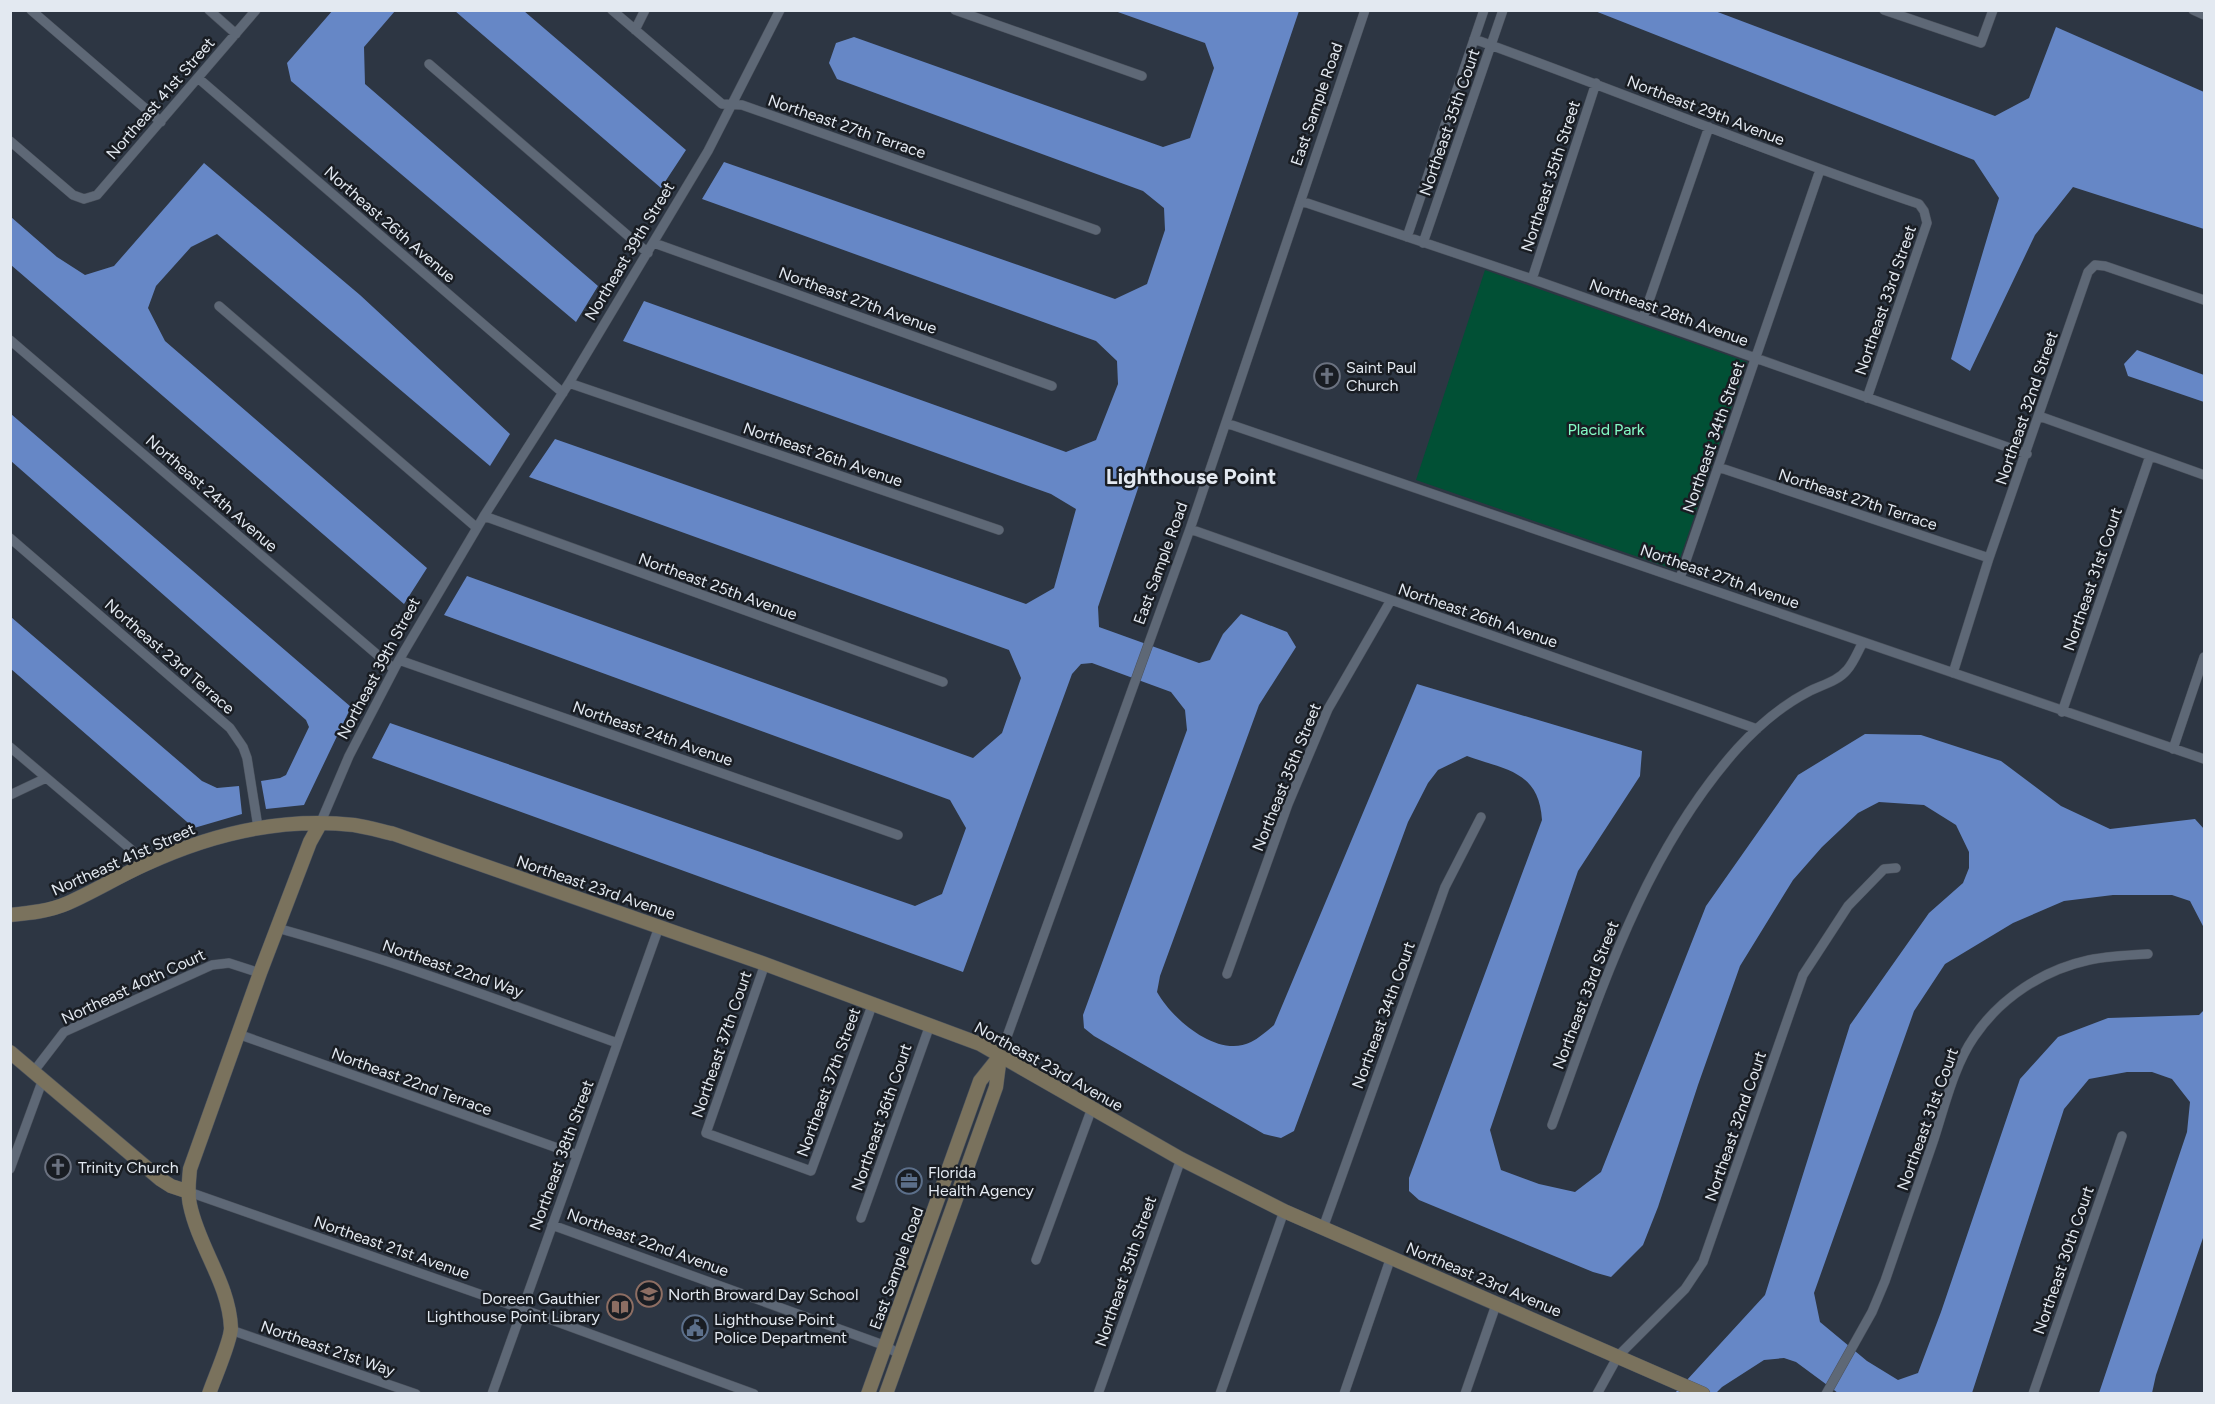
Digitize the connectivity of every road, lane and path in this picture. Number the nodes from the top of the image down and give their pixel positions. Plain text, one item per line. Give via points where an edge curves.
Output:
1 (31, 10) edge
2 (209, 10) edge
3 (256, 10) edge
4 (612, 10) edge
5 (645, 10) edge
6 (780, 10) edge
7 (955, 10) edge
8 (1365, 10) edge
9 (1484, 10) edge
10 (1503, 10) edge
11 (1884, 10) edge
12 (1993, 10) edge
13 (2193, 10) edge
14 (2205, 15) edge
15 (635, 30) junction
16 (236, 34) junction
17 (1474, 39) junction
18 (1491, 45) junction
19 (429, 64) dead end
20 (1142, 76) dead end
21 (198, 78) junction
22 (1596, 83) junction
23 (732, 106) junction
24 (160, 122) junction
25 (1709, 127) junction
26 (10, 141) edge
27 (1820, 170) junction
28 (1301, 201) junction
29 (1924, 211) joint
30 (1096, 230) dead end
31 (1407, 237) junction
32 (654, 243) junction
33 (1424, 243) junction
34 (648, 253) junction
35 (1533, 279) junction
36 (2205, 300) edge
37 (219, 306) dead end
38 (1643, 318) junction
39 (10, 340) edge
40 (1755, 359) junction
41 (569, 383) junction
42 (1052, 386) dead end
43 (563, 393) junction
44 (1867, 398) junction
45 (2038, 416) junction
46 (1226, 423) junction
47 (2026, 454) junction
48 (2150, 456) junction
49 (1718, 467) junction
50 (2205, 475) edge
51 (484, 516) junction
52 (477, 528) junction
53 (1190, 529) junction
54 (999, 530) dead end
55 (10, 538) edge
56 (1989, 558) junction
57 (1680, 578) junction
58 (1391, 600) junction
59 (1863, 642) junction
60 (2205, 657) edge
61 (399, 660) junction
62 (394, 669) junction
63 (1953, 673) junction
64 (943, 682) dead end
65 (2062, 712) junction
66 (1756, 729) junction
67 (10, 747) edge
68 (2173, 749) junction
69 (2205, 759) edge
70 (46, 778) junction
71 (10, 795) edge
72 (1481, 817) dead end
73 (257, 821) junction
74 (320, 824) junction
75 (897, 835) dead end
76 (147, 863) junction
77 (1896, 868) dead end
78 (10, 915) edge
79 (659, 927) junction
80 (277, 928) junction
81 (2148, 954) dead end
82 (765, 964) junction
83 (260, 973) junction
84 (1227, 974) dead end
85 (873, 1003) junction
86 (930, 1025) junction
87 (238, 1034) junction
88 (617, 1042) junction
89 (10, 1052) edge
90 (1000, 1056) junction
91 (39, 1075) junction
92 (1092, 1108) junction
93 (1552, 1125) dead end
94 (2122, 1136) dead end
95 (955, 1150) junction
96 (577, 1155) junction
97 (971, 1156) junction
98 (1181, 1159) junction
99 (10, 1168) edge
100 (811, 1171) joint
101 (189, 1192) junction
102 (1284, 1211) junction
103 (861, 1218) dead end
104 (552, 1225) junction
105 (1323, 1228) junction
106 (1391, 1257) junction
107 (1036, 1260) dead end
108 (1497, 1302) junction
109 (522, 1309) junction
110 (231, 1330) junction
111 (886, 1346) junction
112 (900, 1355) junction
113 (1618, 1356) junction
114 (1827, 1392) edge
115 (209, 1394) edge
116 (416, 1394) edge
117 (492, 1394) edge
118 (754, 1394) edge
119 (868, 1394) edge
120 (886, 1394) edge
121 (1098, 1394) edge
122 (1220, 1394) edge
123 (1344, 1394) edge
124 (1465, 1394) edge
125 (1597, 1394) edge
126 (1703, 1394) edge
127 (2033, 1394) edge

1 - 24 street
2 - 16 street
3 - 16 street, Northeast 41st Street
4 - 15 street, Northeast 27th Terrace
5 - 15 street
6 - 23 street, Northeast 39th Street
7 - 20 street
8 - 28 street, East Sample Road
9 - 17 street, Northeast 35th Court
10 - 18 street, Northeast 35th Court
11 - 12 street via 1981,43
13 - 14 street
15 - 23 street, Northeast 27th Terrace via 722,104
16 - 21 street, Northeast 41st Street
17 - 18 street, Northeast 29th Avenue
17 - 31 street, Northeast 35th Court
18 - 22 street, Northeast 29th Avenue
18 - 33 street, Northeast 35th Court
19 - 34 street
21 - 24 street, Northeast 41st Street
21 - 43 street, Northeast 26th Avenue
22 - 25 street, Northeast 29th Avenue
22 - 35 street, Northeast 35th Street
23 - 30 street, Northeast 27th Terrace via 742,105
23 - 32 street, Northeast 39th Street
24 - 26 street, Northeast 41st Street via 98,195 84,199 73,195
25 - 27 street, Northeast 29th Avenue
25 - 38 street
27 - 29 street, Northeast 29th Avenue via 1919,204
27 - 40 street, Northeast 34th Street
28 - 31 street, Northeast 28th Avenue
28 - 46 street, East Sample Road
29 - 44 street, Northeast 33rd Street via 1927,223
31 - 33 street, Northeast 28th Avenue
32 - 34 street, Northeast 39th Street
32 - 42 street, Northeast 27th Avenue
33 - 35 street, Northeast 28th Avenue
34 - 41 street, Northeast 39th Street
35 - 38 street, Northeast 28th Avenue
36 - 45 street, Northeast 32nd Street via 2095,265 2088,272
37 - 52 street
38 - 40 street, Northeast 28th Avenue
39 - 62 street, Northeast 24th Avenue
40 - 44 street, Northeast 28th Avenue
40 - 49 street, Northeast 34th Street
41 - 43 street, Northeast 39th Street
41 - 54 street, Northeast 26th Avenue
43 - 51 street, Northeast 39th Street
44 - 47 street, Northeast 28th Avenue
45 - 47 street, Northeast 32nd Street
45 - 48 street
46 - 53 street, East Sample Road
46 - 57 street, Northeast 27th Avenue
47 - 56 street, Northeast 32nd Street
48 - 50 street
48 - 65 street, Northeast 31st Court
49 - 56 street, Northeast 27th Terrace
49 - 57 street, Northeast 34th Street
51 - 52 street, Northeast 39th Street
51 - 64 street, Northeast 25th Avenue
52 - 61 street, Northeast 39th Street
53 - 58 street, Northeast 26th Avenue
53 - 90 street, East Sample Road
55 - 73 street, Northeast 23rd Terrace via 230,728 243,747
56 - 63 street, Northeast 32nd Street
57 - 59 street, Northeast 27th Avenue
58 - 66 street, Northeast 26th Avenue
58 - 84 street, Northeast 35th Street via 1329,710 1288,804
59 - 63 street, Northeast 27th Avenue
59 - 66 street, Northeast 33rd Street via 1847,670
60 - 68 street
61 - 62 street, Northeast 39th Street
61 - 75 street, Northeast 24th Avenue
62 - 74 street, Northeast 39th Street via 349,756
63 - 65 street, Northeast 27th Avenue
65 - 68 street, Northeast 27th Avenue
66 - 93 street, Northeast 33rd Street via 1700,795 1657,865 1616,949
67 - 70 street
68 - 69 street, Northeast 27th Avenue
70 - 71 street
70 - 76 street
72 - 105 street, Northeast 34th Court via 1445,887
73 - 74 street, Northeast 41st Street
73 - 76 street, Northeast 41st Street
74 - 79 street, Northeast 23rd Avenue via 355,825 394,834
74 - 80 street, Northeast 39th Street
76 - 78 street, Northeast 41st Street via 67,903
77 - 113 street, Northeast 32nd Court via 1884,869 1848,906 1803,975 1703,1262 1685,1289
79 - 82 street, Northeast 23rd Avenue
79 - 88 street, Northeast 38th Street
80 - 83 street, Northeast 39th Street
80 - 88 street, Northeast 22nd Way via 364,953
81 - 114 street, Northeast 31st Court via 2091,960 2046,975 2020,990 1973,1037 1956,1073 1885,1281
82 - 85 street, Northeast 23rd Avenue
82 - 100 street, Northeast 37th Court via 706,1133
83 - 87 street, Northeast 39th Street
83 - 91 street, Northeast 40th Court via 229,963 212,965 64,1032
85 - 86 street, Northeast 23rd Avenue
85 - 100 street, Northeast 37th Street
86 - 90 street, Northeast 23rd Avenue
86 - 103 street, Northeast 36th Court
87 - 96 street, Northeast 22nd Terrace
87 - 101 street, Northeast 39th Street via 197,1145
88 - 96 street, Northeast 38th Street
89 - 91 street
90 - 92 street, Northeast 23rd Avenue
90 - 95 street, East Sample Road via 980,1081
90 - 97 street, East Sample Road via 996,1087
91 - 99 street, Northeast 40th Court
91 - 101 street via 160,1179
92 - 98 street, Northeast 23rd Avenue
92 - 107 street
94 - 127 street, Northeast 30th Court
95 - 97 street
95 - 111 street, East Sample Road
96 - 104 street, Northeast 38th Street
97 - 112 street, East Sample Road
98 - 102 street, Northeast 23rd Avenue
98 - 121 street, Northeast 35th Street
101 - 109 street, Northeast 21st Avenue
101 - 110 street, Northeast 39th Street via 195,1221 224,1289
102 - 105 street, Northeast 23rd Avenue
102 - 122 street
104 - 109 street, Northeast 38th Street
104 - 111 street, Northeast 22nd Avenue
105 - 106 street, Northeast 23rd Avenue
106 - 108 street, Northeast 23rd Avenue
106 - 123 street
108 - 113 street, Northeast 23rd Avenue
108 - 124 street
109 - 117 street, Northeast 38th Street
109 - 118 street, Northeast 21st Avenue
110 - 115 street, Northeast 39th Street
110 - 116 street, Northeast 21st Way
111 - 112 street, Northeast 22nd Avenue
111 - 119 street, East Sample Road
112 - 120 street, East Sample Road
113 - 125 street, Northeast 32nd Court
113 - 126 street, Northeast 23rd Avenue

